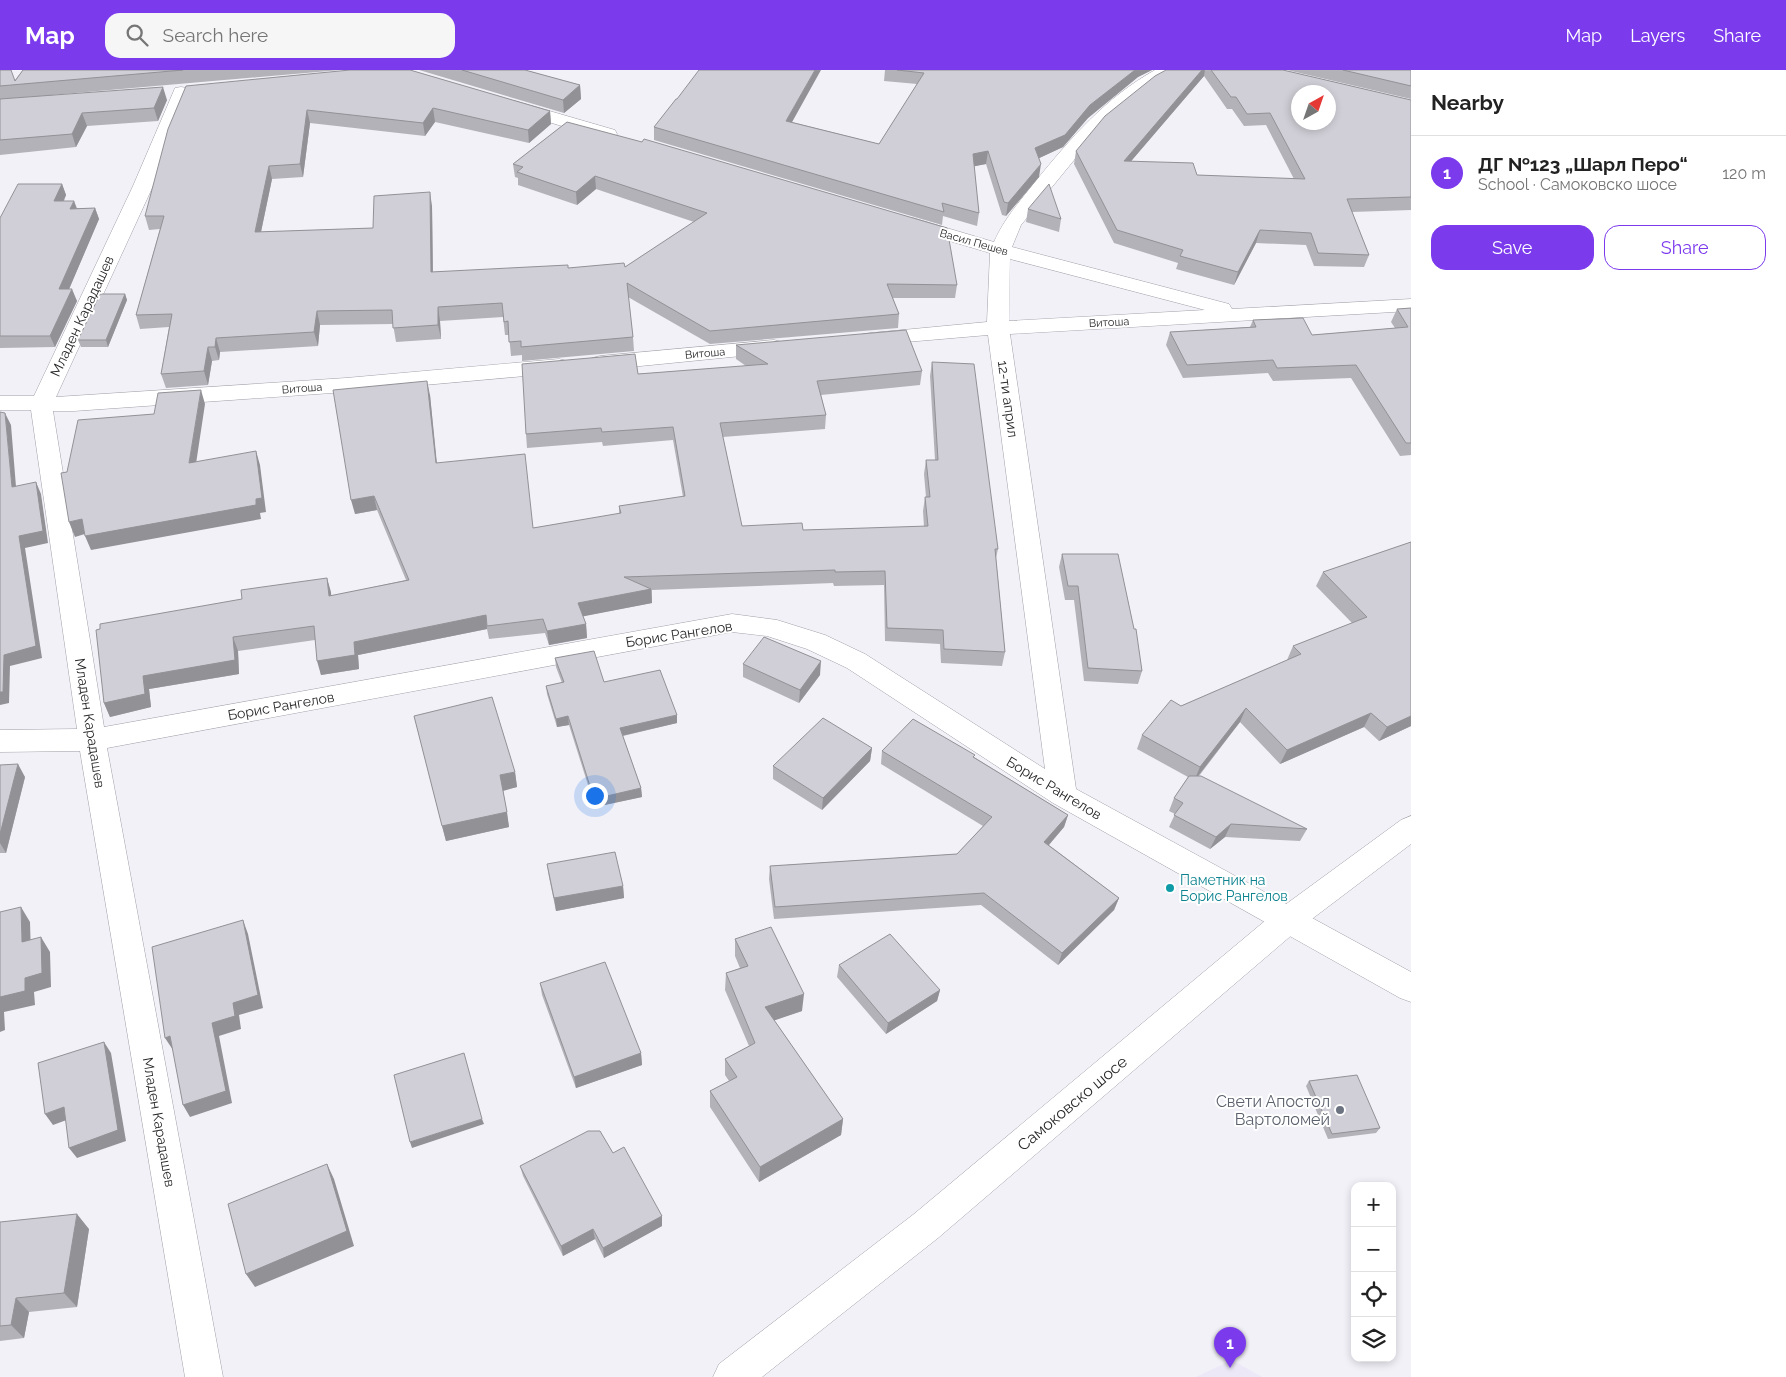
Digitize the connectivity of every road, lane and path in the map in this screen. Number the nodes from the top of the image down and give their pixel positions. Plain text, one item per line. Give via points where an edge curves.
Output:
1 (1168, 70) edge
2 (181, 92) edge
3 (502, 102) edge
4 (626, 139) edge
5 (895, 218) edge
6 (1000, 250) junction
7 (1411, 305) edge
8 (1245, 314) junction
9 (998, 328) junction
10 (850, 341) edge
11 (791, 346) edge
12 (0, 403) edge
13 (41, 405) junction
14 (92, 740) junction
15 (0, 741) edge
16 (1063, 795) junction
17 (1411, 828) edge
18 (1289, 919) junction
19 (1411, 988) edge
20 (204, 1377) edge
21 (732, 1377) edge

1 - 6 street, 12-ти април via 1145,83 1095,123 1012,224
2 - 13 street, Младен Карадашев via 143,186
3 - 4 street
5 - 6 street, Васил Пешев
6 - 8 street, Васил Пешев
6 - 9 street, 12-ти април
7 - 8 street, Витоша
8 - 9 street, Витоша
9 - 10 street, Витоша
9 - 16 street, 12-ти април
11 - 13 street, Витоша via 346,385
12 - 13 street, Витоша
13 - 14 street, Младен Карадашев
14 - 15 street, Борис Рангелов
14 - 16 street, Борис Рангелов via 732,623 768,627 816,642 856,661
14 - 20 street, Младен Карадашев
16 - 18 street, Борис Рангелов
17 - 18 street, Самоковско шосе
18 - 19 street, Борис Рангелов
18 - 21 street, Самоковско шосе via 926,1226

